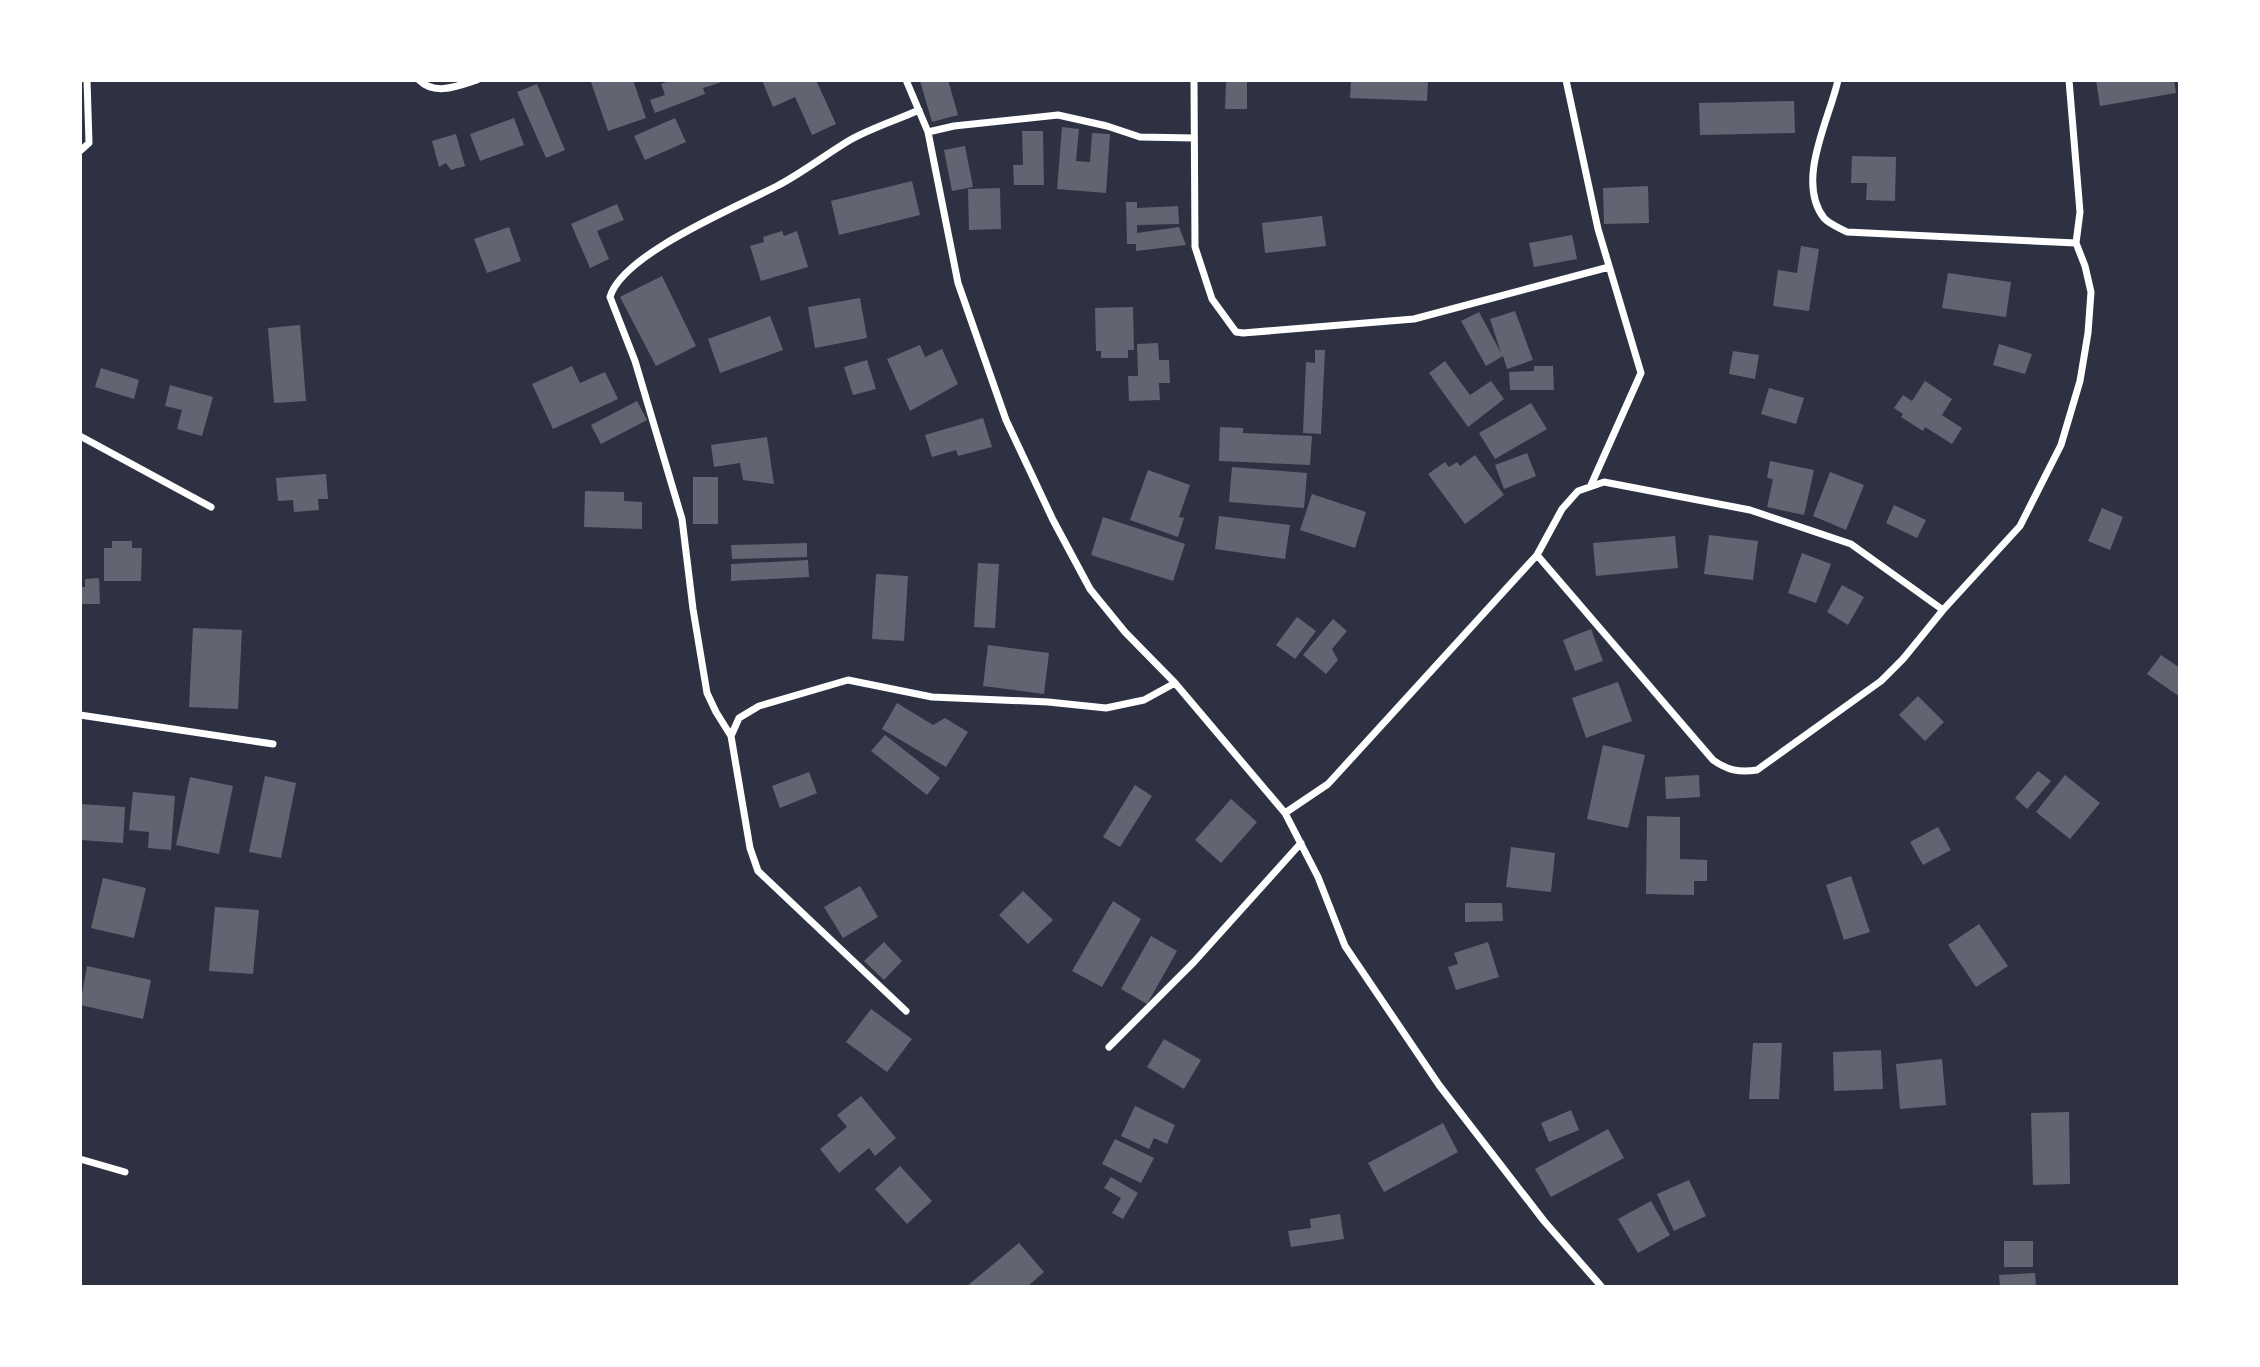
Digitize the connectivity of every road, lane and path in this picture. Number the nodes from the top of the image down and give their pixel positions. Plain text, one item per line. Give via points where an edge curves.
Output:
1 (87, 80) edge
2 (419, 80) edge
3 (477, 80) edge
4 (906, 80) edge
5 (1194, 80) edge
6 (1566, 80) edge
7 (1838, 80) edge
8 (2070, 80) edge
9 (919, 110) junction
10 (928, 132) junction
11 (1194, 138) junction
12 (80, 151) edge
13 (2076, 243) junction
14 (1609, 267) junction
15 (80, 436) edge
16 (1591, 485) junction
17 (211, 508) dead end
18 (1537, 555) junction
19 (1943, 610) junction
20 (1175, 683) junction
21 (80, 715) edge
22 (731, 736) junction
23 (273, 744) dead end
24 (1285, 813) junction
25 (1301, 843) junction
26 (906, 1011) dead end
27 (1109, 1047) dead end
28 (80, 1159) edge
29 (125, 1172) dead end
30 (1601, 1286) edge

1 - 12 street via 89,143
2 - 3 street via 442,90
4 - 9 street
5 - 11 street
6 - 14 street
7 - 13 street via 1816,147 1814,195 1825,220 1847,232
8 - 13 street via 2080,212
9 - 10 street
9 - 22 street via 853,138 780,184 674,237 612,287 610,297 635,361 681,519 708,693
10 - 11 street via 954,125 1058,115 1140,137
10 - 20 street via 958,283 1006,420 1090,589
11 - 14 street via 1195,247 1212,299 1236,332 1414,319
13 - 19 street via 2091,292 2088,333 2061,446 2020,526
14 - 16 street via 1641,373
15 - 17 street
16 - 18 street via 1578,491 1562,509
16 - 19 street via 1604,482 1751,510 1852,544
18 - 19 street via 1713,760 1727,769 1746,772 1757,770 1881,681
18 - 24 street via 1328,784
20 - 22 street via 1144,700 1105,708 932,697 848,680 759,706 739,718
20 - 24 street
21 - 23 street
22 - 26 street via 758,871
24 - 25 street
25 - 27 street via 1194,962
25 - 30 street via 1345,946 1439,1085 1544,1221
28 - 29 street

